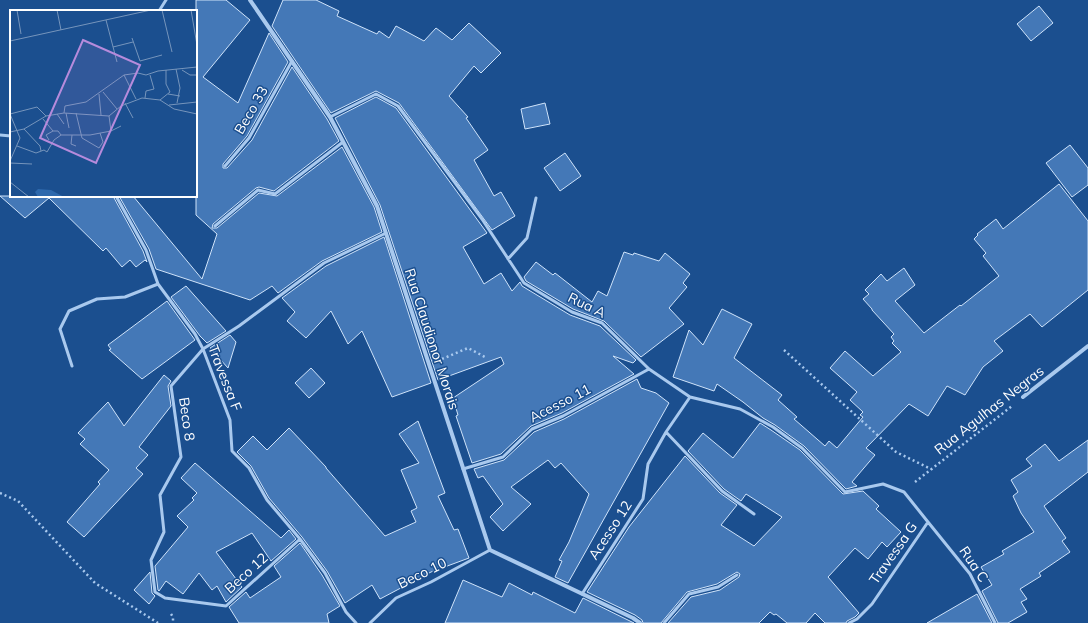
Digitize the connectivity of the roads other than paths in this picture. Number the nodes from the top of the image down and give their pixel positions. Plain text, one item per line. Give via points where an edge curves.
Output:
1 (166, 0) edge
2 (250, 0) edge
3 (160, 10) edge
4 (292, 61) junction
5 (330, 117) junction
6 (0, 135) edge
7 (10, 136) edge
8 (343, 142) junction
9 (225, 166) dead end
10 (117, 197) edge
11 (536, 198) dead end
12 (215, 226) dead end
13 (386, 233) junction
14 (508, 259) junction
15 (158, 284) junction
16 (1088, 346) edge
17 (203, 349) junction
18 (72, 366) dead end
19 (649, 370) junction
20 (1024, 397) road end
21 (690, 398) junction
22 (666, 432) junction
23 (463, 469) junction
24 (904, 492) joint
25 (754, 514) dead end
26 (928, 522) junction
27 (300, 539) junction
28 (490, 550) junction
29 (737, 575) dead end
30 (154, 592) joint
31 (582, 594) junction
32 (356, 623) edge
33 (370, 623) edge
34 (640, 623) edge
35 (664, 623) edge
36 (849, 623) edge
37 (995, 623) edge

1 - 3 lane
2 - 4 street, Rua Claudionor Morais
4 - 5 street, Rua Claudionor Morais
4 - 9 lane, Beco 33 via 249,138
5 - 8 street, Rua Claudionor Morais
5 - 14 lane, Rua A via 376,94 398,106 482,219
6 - 7 lane
8 - 12 lane via 275,194 258,190
8 - 13 street, Rua Claudionor Morais via 377,206
10 - 15 lane, Travessa F via 146,250
11 - 14 lane via 527,238
13 - 17 lane, Beco 8 via 324,263 239,326
13 - 23 street, Rua Claudionor Morais
14 - 19 lane, Rua A via 524,283 572,312 602,323
15 - 17 lane, Travessa F
15 - 18 lane via 125,297 97,299 69,311 60,329
16 - 20 street, Rua Agulhas Negras
17 - 27 lane, Travessa F via 230,420 232,452 249,468 267,500
17 - 30 lane, Beco 8 via 171,386 181,457 160,495 164,532 151,560
19 - 21 lane, Rua A
19 - 23 lane, Acesso 11 via 532,429 503,457
21 - 22 lane, Acesso 12
21 - 24 lane, Rua A via 740,409 773,427 802,448 845,492 883,484
22 - 25 lane via 722,491
22 - 31 lane, Acesso 12 via 648,464 643,499
23 - 28 street, Rua Claudionor Morais
24 - 26 lane, Travessa G
26 - 36 lane, Travessa G via 872,604 857,619
26 - 37 lane, Rua C via 970,574
27 - 30 lane, Beco 12 via 226,606 165,598
27 - 32 lane, Travessa F via 325,573 346,612
28 - 31 street
28 - 33 lane, Beco 10 via 396,598
29 - 35 lane via 718,587 689,594
31 - 34 street

